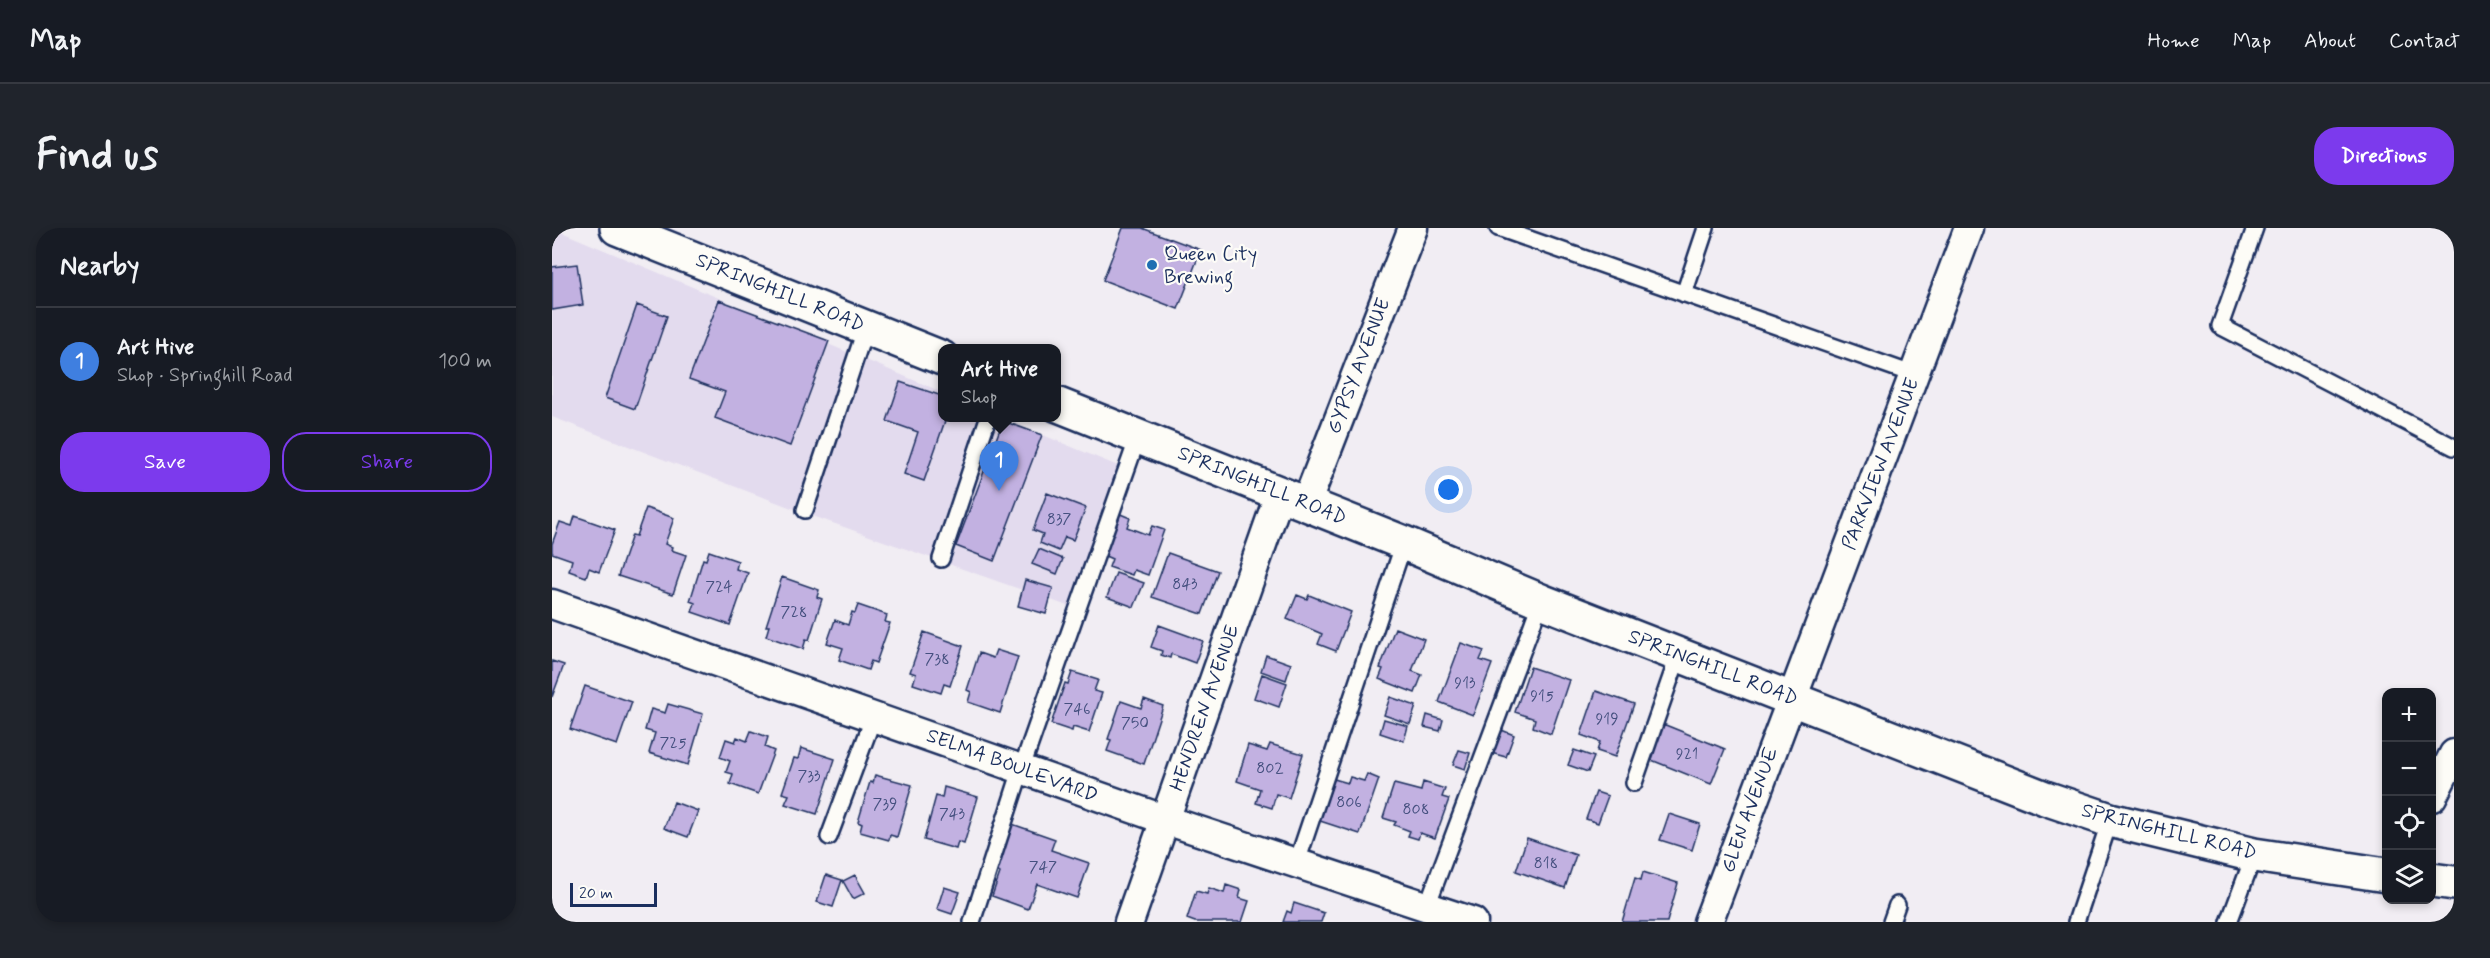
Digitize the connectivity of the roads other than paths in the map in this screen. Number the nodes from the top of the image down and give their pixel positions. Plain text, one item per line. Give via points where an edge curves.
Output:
1 (617, 228) edge
2 (1413, 228) edge
3 (1498, 228) edge
4 (1706, 228) edge
5 (1969, 228) edge
6 (2255, 228) edge
7 (1684, 294) junction
8 (866, 327) junction
9 (938, 356) edge
10 (1915, 375) junction
11 (1061, 406) edge
12 (986, 422) edge
13 (1138, 437) junction
14 (2454, 447) edge
15 (1293, 499) junction
16 (805, 510) dead end
17 (1404, 543) junction
18 (941, 559) dead end
19 (1541, 601) junction
20 (552, 604) edge
21 (1679, 654) junction
22 (1791, 699) junction
23 (874, 716) junction
24 (2454, 754) edge
25 (1021, 770) junction
26 (1634, 783) dead end
27 (2433, 796) edge
28 (1166, 820) junction
29 (2110, 820) junction
30 (830, 837) dead end
31 (2254, 855) junction
32 (1297, 862) junction
33 (2382, 873) edge
34 (2436, 881) edge
35 (2454, 883) edge
36 (1897, 904) dead end
37 (1427, 906) junction
38 (972, 922) edge
39 (1129, 922) edge
40 (1473, 922) edge
41 (1708, 922) edge
42 (1891, 922) edge
43 (2076, 922) edge
44 (2229, 922) edge

1 - 8 street, SPRINGHILL ROAD
2 - 15 street, GYPSY AVENUE
3 - 7 lane
4 - 7 lane
5 - 10 street, PARKVIEW AVENUE
6 - 14 lane via 2220,327
7 - 10 lane
8 - 9 street, SPRINGHILL ROAD
8 - 16 lane
10 - 22 street, PARKVIEW AVENUE
11 - 13 street, SPRINGHILL ROAD
12 - 18 lane
13 - 15 street, SPRINGHILL ROAD
13 - 25 lane
15 - 17 street, SPRINGHILL ROAD
15 - 28 street, HENDREN AVENUE
17 - 19 street, SPRINGHILL ROAD
17 - 32 lane
19 - 21 street, SPRINGHILL ROAD
19 - 37 lane
20 - 23 street, SELMA BOULEVARD
21 - 22 street, SPRINGHILL ROAD
21 - 26 lane
22 - 29 street, SPRINGHILL ROAD
22 - 41 street, GLEN AVENUE
23 - 25 street, SELMA BOULEVARD
23 - 30 lane
24 - 27 street
25 - 28 street, SELMA BOULEVARD
25 - 38 lane
28 - 32 street, SELMA BOULEVARD
28 - 39 street, HENDREN AVENUE
29 - 31 street, SPRINGHILL ROAD
29 - 43 lane
31 - 33 street, SPRINGHILL ROAD
31 - 44 lane
32 - 37 street, SELMA BOULEVARD
34 - 35 street
36 - 42 lane
37 - 40 street, SELMA BOULEVARD

